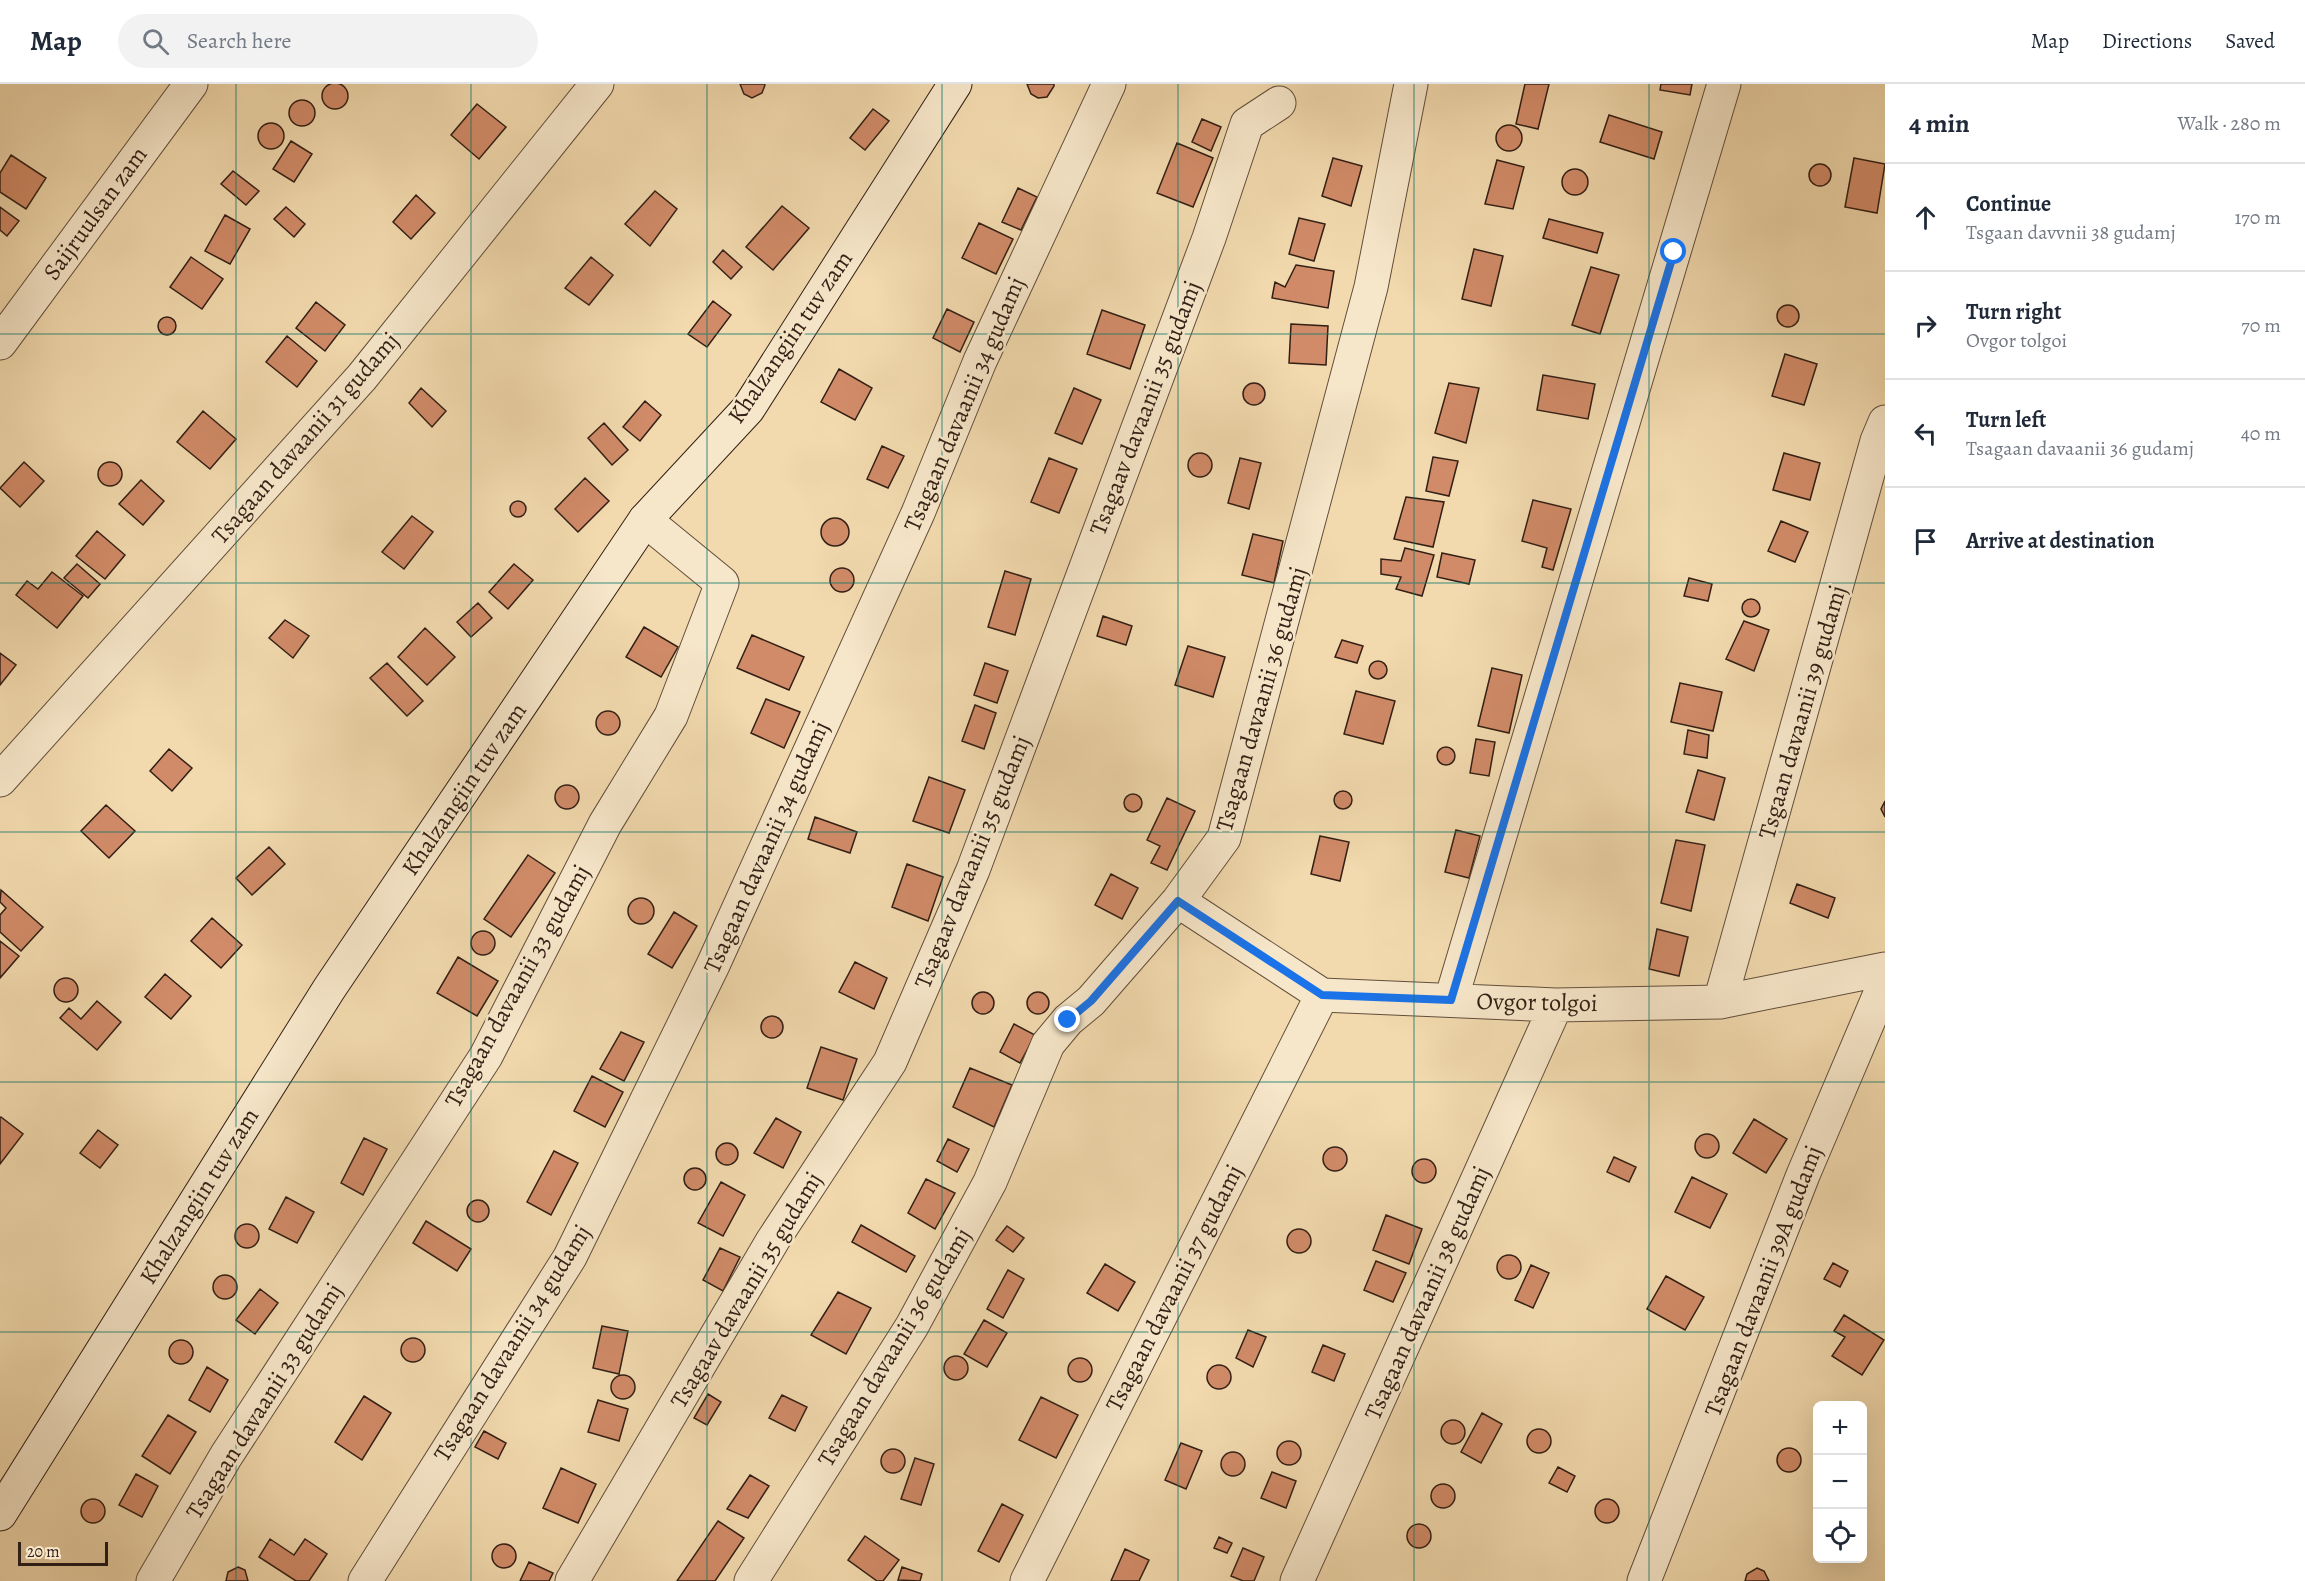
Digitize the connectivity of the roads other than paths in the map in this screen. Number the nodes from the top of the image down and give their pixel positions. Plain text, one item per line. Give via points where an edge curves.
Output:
1 (190, 84) edge
2 (597, 84) edge
3 (955, 84) edge
4 (1110, 84) edge
5 (1411, 84) edge
6 (1724, 84) edge
7 (1279, 103) dead end
8 (0, 343) edge
9 (1885, 422) edge
10 (645, 520) junction
11 (0, 780) edge
12 (1178, 901) junction
13 (1885, 969) edge
14 (1885, 982) edge
15 (1322, 995) junction
16 (1451, 1000) junction
17 (1720, 1002) junction
18 (1556, 1005) junction
19 (0, 1514) edge
20 (153, 1581) edge
21 (365, 1581) edge
22 (572, 1581) edge
23 (752, 1581) edge
24 (1027, 1581) edge
25 (1297, 1581) edge
26 (1644, 1581) edge

1 - 8 street, Saijruulsan zam
2 - 11 street, Tsagaan davaanii 31 gudamj via 362,376
3 - 10 street, Khalzangiin tuv zam via 748,409
4 - 21 street, Tsagaan davaanii 34 gudamj via 980,361 918,513 713,965 575,1246
5 - 12 street, Tsagaan davaanii 36 gudamj via 1371,287 1224,838
6 - 16 street
7 - 22 street, Tsagaav davaanii 35 gudamj via 1247,124 1209,238 973,870 890,1062 773,1240
9 - 17 street, Tsgaan davaanii 39 gudamj
10 - 19 street, Khalzangiin tuv zam via 329,989
10 - 20 street, Tsagaan davaanii 33 gudamj via 723,583 671,716 605,824 486,1056 226,1456
12 - 15 street
12 - 23 street, Tsagaan davaanii 36 gudamj via 1048,1044 990,1182 912,1326
13 - 17 street, Ovgor tolgoi
14 - 26 street, Tsagaan davaanii 39A gudamj via 1803,1175
15 - 16 street, Ovgor tolgoi
15 - 24 street, Tsagaan davaanii 37 gudamj
16 - 18 street, Ovgor tolgoi
17 - 18 street, Ovgor tolgoi
18 - 25 street, Tsagaan davaanii 38 gudamj

